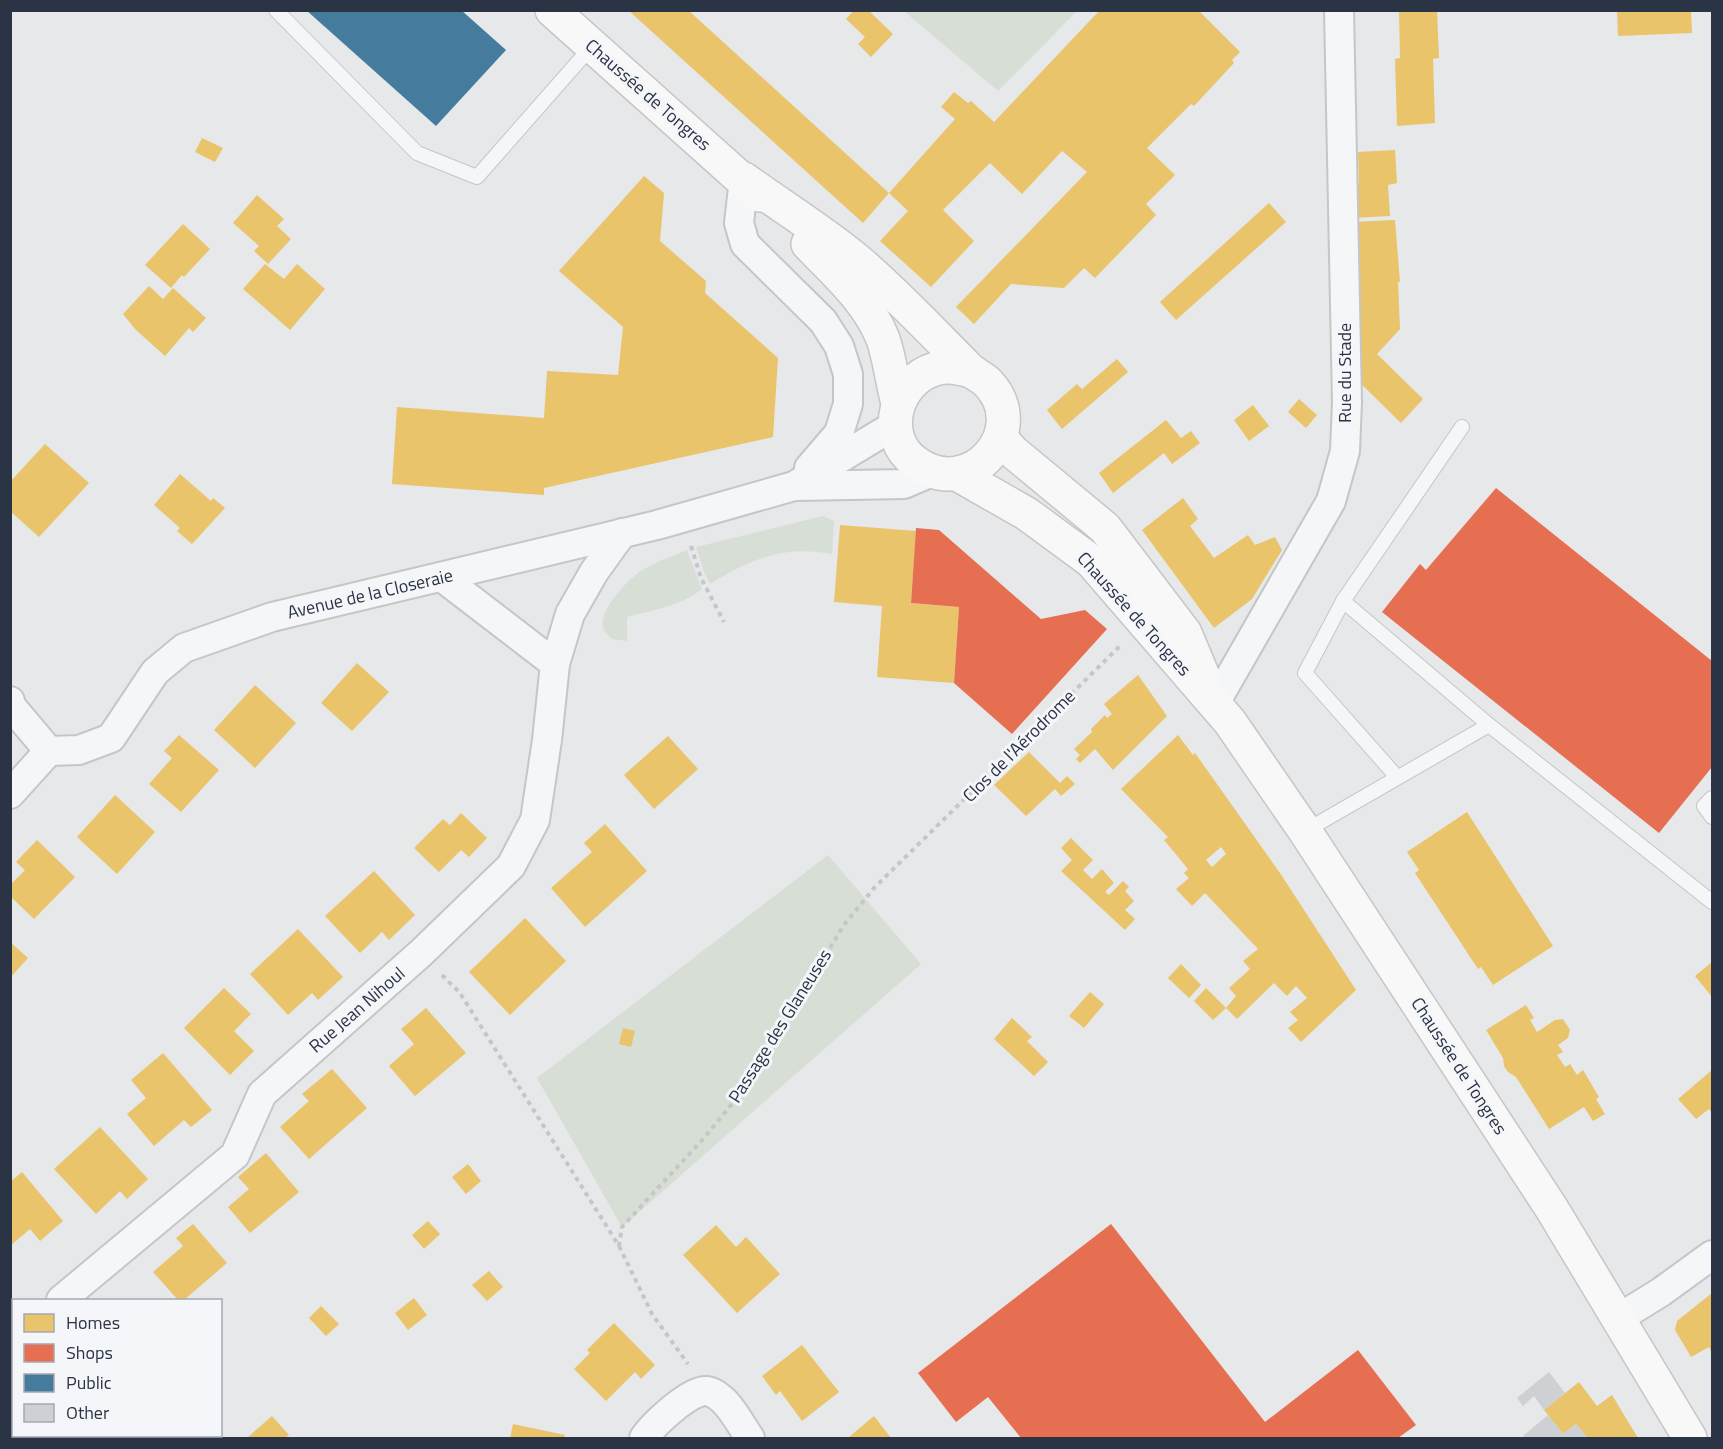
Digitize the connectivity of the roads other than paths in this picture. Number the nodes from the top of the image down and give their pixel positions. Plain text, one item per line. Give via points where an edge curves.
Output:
1 (276, 10) edge
2 (552, 10) edge
3 (1339, 10) edge
4 (592, 46) junction
5 (744, 179) junction
6 (971, 371) junction
7 (896, 414) junction
8 (1462, 427) dead end
9 (1001, 438) junction
10 (945, 473) junction
11 (794, 486) junction
12 (622, 533) junction
13 (443, 578) junction
14 (1342, 601) junction
15 (555, 664) junction
16 (10, 701) edge
17 (1215, 703) junction
18 (1489, 725) junction
19 (49, 751) junction
20 (1397, 777) junction
21 (10, 794) edge
22 (1713, 798) edge
23 (1713, 817) edge
24 (1305, 831) junction
25 (1713, 902) edge
26 (1713, 1256) edge
27 (63, 1299) edge
28 (1619, 1318) junction
29 (644, 1438) edge
30 (750, 1438) edge
31 (1690, 1438) edge

1 - 4 lane via 417,153 477,177
2 - 4 main road, Chaussée de Tongres
3 - 17 street, Rue du Stade via 1345,451 1331,501
4 - 5 main road, Chaussée de Tongres
5 - 6 main road, Chaussée de Tongres via 857,261
5 - 7 main road, Chaussée de Tongres via 866,308 883,340
5 - 11 street via 739,223 745,244 823,321 839,346 848,374 848,404 839,433
6 - 7 main road via 936,368 919,376 906,387
6 - 9 main road, Chaussée de Tongres via 987,382 999,399 1004,418
7 - 10 main road, Chaussée de Tongres via 901,445 914,462
7 - 11 street, Avenue de la Closeraie
8 - 14 lane
9 - 10 main road via 991,455 976,468
9 - 17 main road, Chaussée de Tongres via 1012,452 1105,528 1185,633
10 - 11 street, Avenue de la Closeraie via 904,484
10 - 17 main road, Chaussée de Tongres via 1027,514 1091,561
11 - 12 street, Avenue de la Closeraie
12 - 13 street, Avenue de la Closeraie
12 - 15 street, Rue Jean Nihoul via 570,614
13 - 15 street
13 - 19 street, Avenue de la Closeraie via 272,617 184,648 155,672 111,738 79,750
14 - 18 lane
14 - 20 lane via 1305,673
15 - 27 street, Rue Jean Nihoul via 535,820 511,866 421,953 262,1094 235,1155
16 - 19 street
17 - 24 main road, Chaussée de Tongres
18 - 20 lane
18 - 25 lane
19 - 21 street
20 - 24 lane
22 - 23 lane via 1704,806
24 - 28 main road, Chaussée de Tongres
26 - 28 street
28 - 31 main road, Chaussée de Tongres
29 - 30 street via 676,1407 696,1393 707,1391 720,1397

